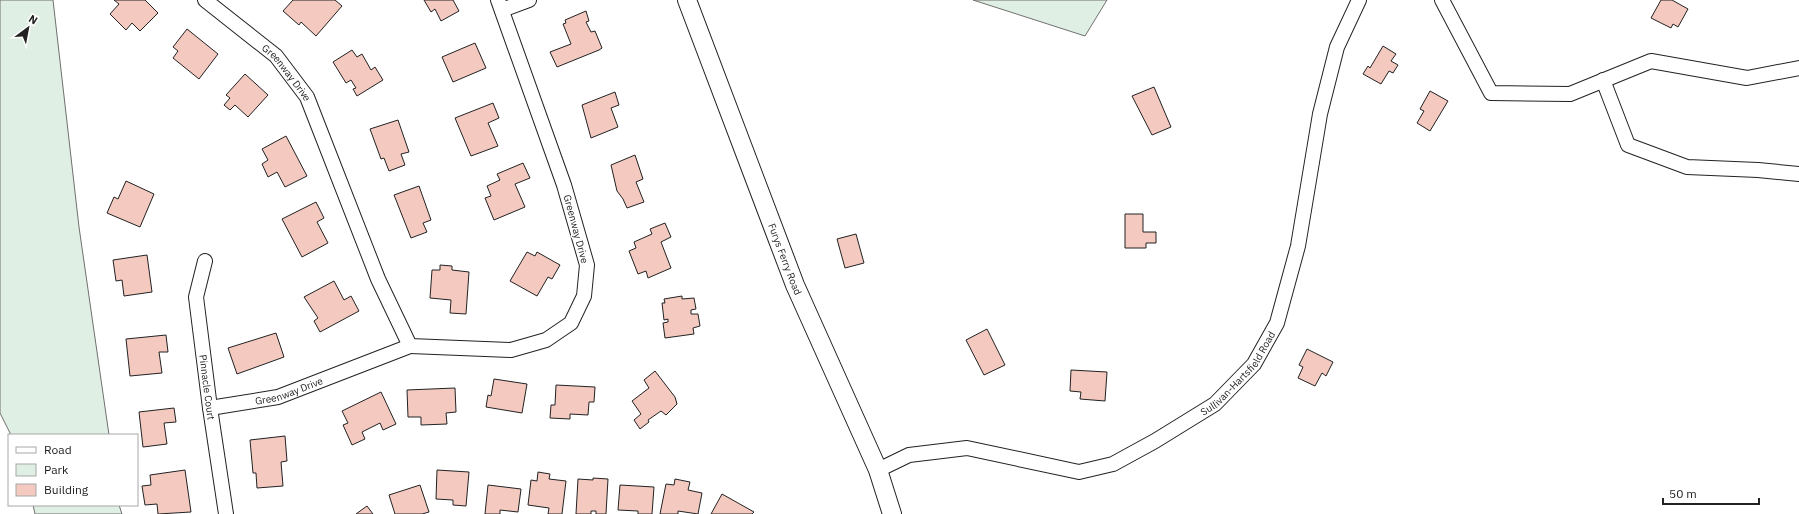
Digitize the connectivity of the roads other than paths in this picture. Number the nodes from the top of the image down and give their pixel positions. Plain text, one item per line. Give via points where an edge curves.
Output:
1 (205, 0) edge
2 (529, 0) edge
3 (687, 0) edge
4 (1359, 0) edge
5 (1442, 0) edge
6 (500, 5) edge
7 (1798, 69) edge
8 (1603, 80) junction
9 (1799, 174) edge
10 (206, 261) dead end
11 (410, 346) junction
12 (210, 408) junction
13 (878, 470) junction
14 (226, 514) edge
15 (892, 514) edge

1 - 11 street, Greenway Drive via 276,56 307,97 378,279
2 - 6 street
3 - 13 main road, Furys Ferry Road via 795,285
4 - 13 street, Sullivan-Hartsfield Road via 1337,47 1320,114 1298,246 1277,323 1254,364 1215,404 1113,464 1079,472 968,448 909,455
5 - 8 street via 1491,93 1570,94
6 - 11 street, Greenway Drive via 564,185 581,243 587,265 584,296 571,323 546,340 511,350
7 - 8 street via 1746,78 1651,62
8 - 9 street via 1628,145 1687,167
10 - 12 street, Pinnacle Court via 196,297
11 - 12 street, Greenway Drive via 278,397
12 - 14 street, Pinnacle Court
13 - 15 main road, Furys Ferry Road

